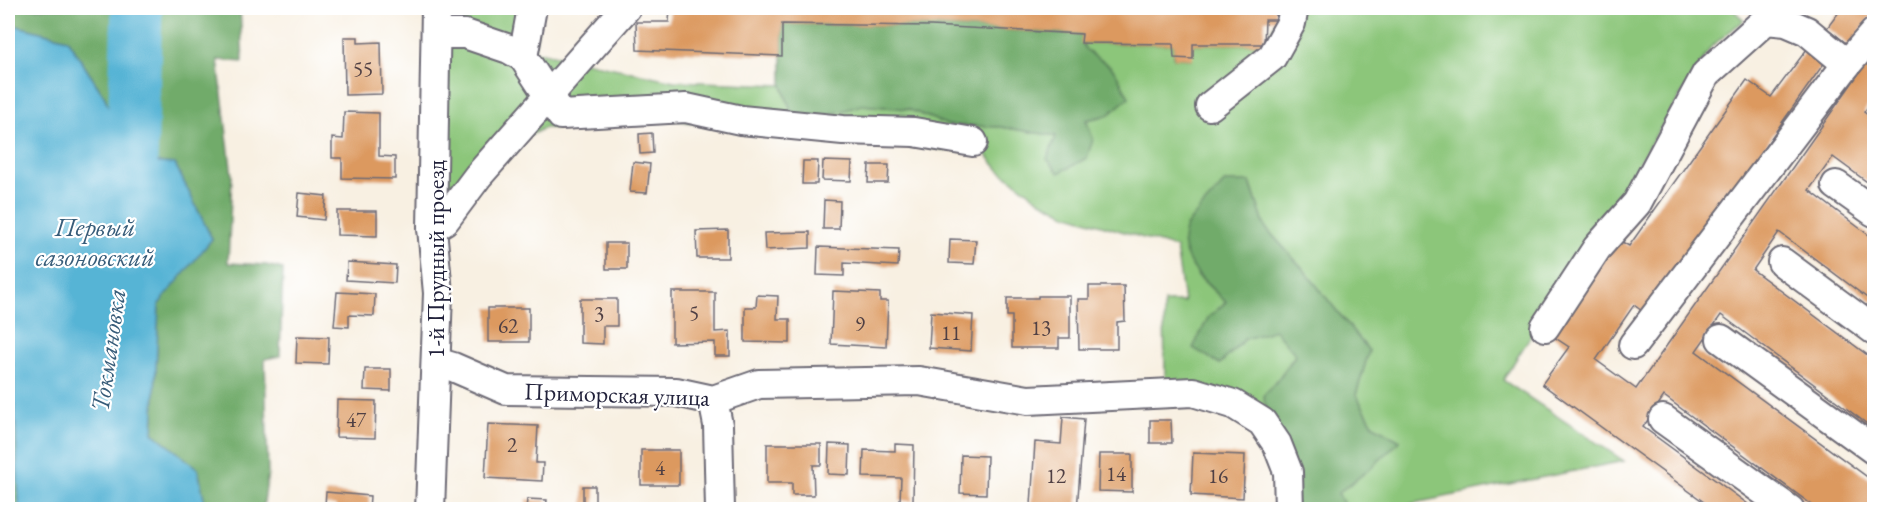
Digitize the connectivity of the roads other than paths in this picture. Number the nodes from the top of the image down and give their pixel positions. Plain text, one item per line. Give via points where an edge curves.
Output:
1 (532, 8) edge
2 (626, 8) edge
3 (1294, 8) edge
4 (1763, 12) edge
5 (436, 21) edge
6 (1875, 33) edge
7 (523, 57) junction
8 (1847, 64) junction
9 (549, 97) junction
10 (1210, 106) dead end
11 (973, 142) dead end
12 (1836, 185) dead end
13 (1875, 212) edge
14 (432, 228) junction
15 (1782, 262) dead end
16 (1545, 327) dead end
17 (1875, 330) edge
18 (1721, 339) dead end
19 (1633, 345) dead end
20 (436, 363) junction
21 (713, 400) junction
22 (1663, 419) dead end
23 (1875, 450) edge
24 (430, 510) edge
25 (720, 510) edge
26 (1289, 510) edge
27 (1790, 510) edge

1 - 7 street
2 - 9 street
3 - 10 street via 1291,23 1272,57
4 - 8 street via 1807,31
4 - 16 street via 1706,74 1636,203 1597,248
5 - 7 street
5 - 14 street, 1-й Прудный проезд
6 - 8 street
7 - 9 street
8 - 19 street
9 - 11 street via 561,115 686,108 741,120 914,132
9 - 14 street via 478,176 445,220
12 - 13 street
14 - 20 street, 1-й Прудный проезд via 438,293
15 - 17 street
18 - 23 street
20 - 21 street, Приморская улица via 506,390 676,392
20 - 24 street, 1-й Прудный проезд
21 - 25 street via 718,425
21 - 26 street, Приморская улица via 759,384 919,381 1028,400 1193,392 1233,404 1262,422 1277,444 1288,472
22 - 27 street

